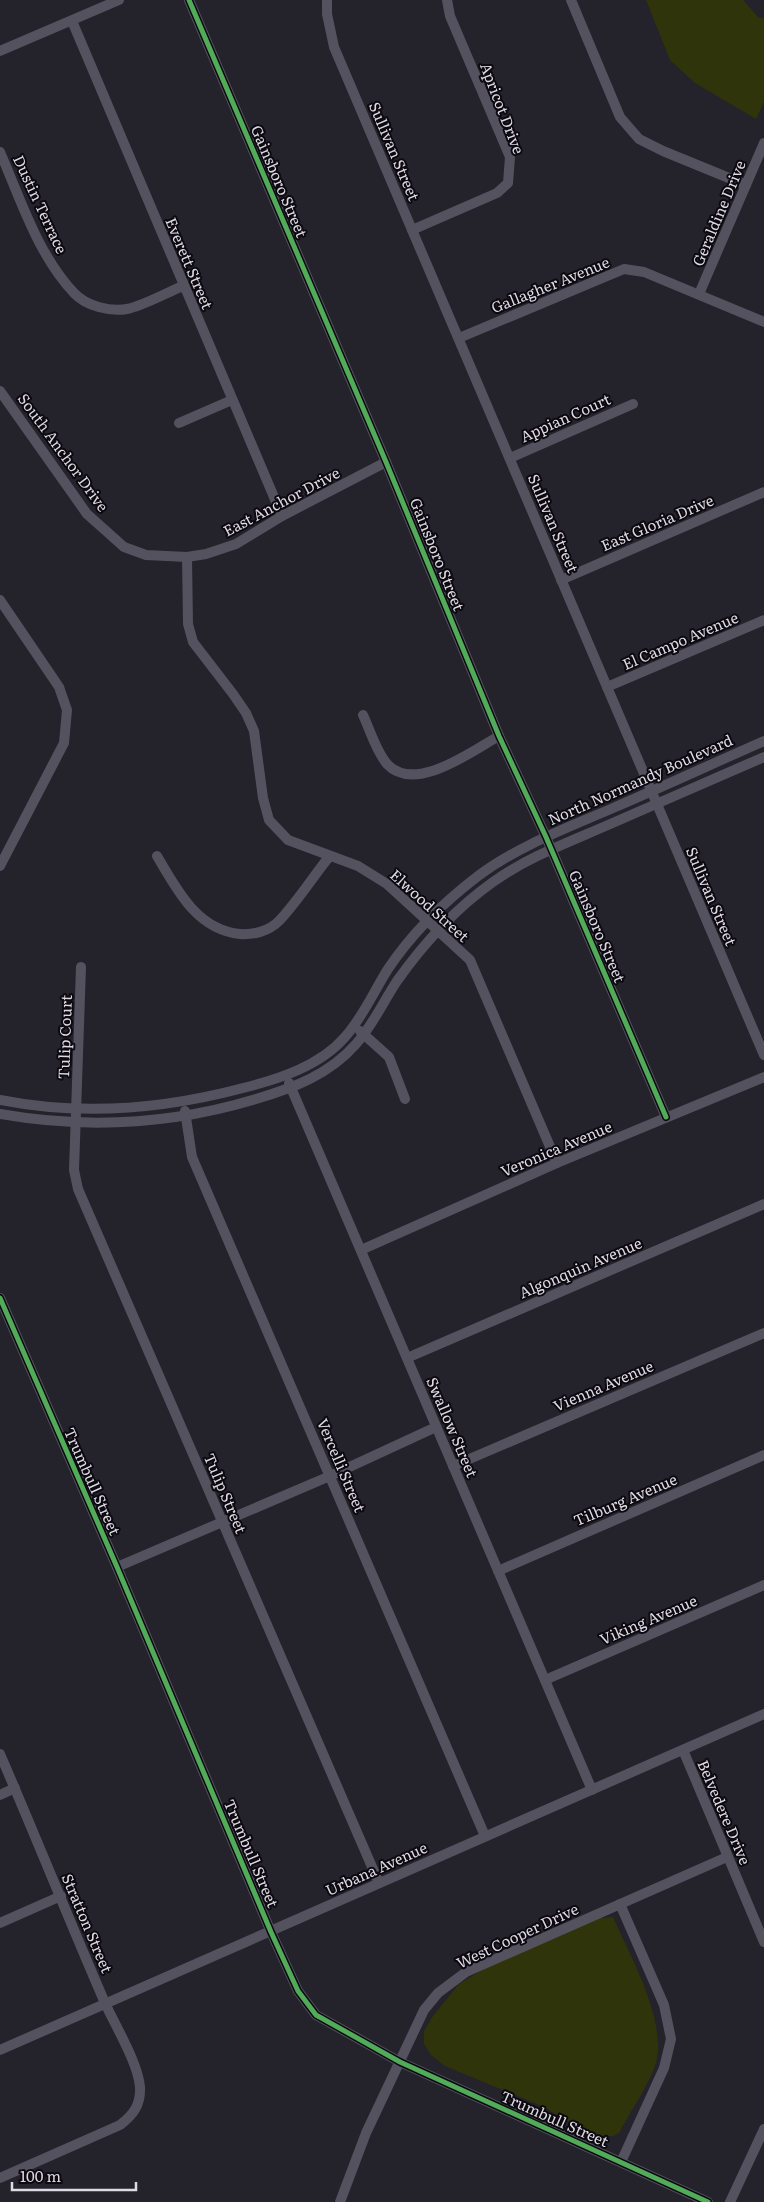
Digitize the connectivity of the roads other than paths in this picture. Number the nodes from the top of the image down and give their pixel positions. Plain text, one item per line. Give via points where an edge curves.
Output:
1 (119, 0) edge
2 (190, 0) edge
3 (328, 0) edge
4 (447, 0) edge
5 (570, 0) edge
6 (72, 21) junction
7 (0, 51) edge
8 (764, 143) edge
9 (0, 152) edge
10 (746, 185) junction
11 (412, 230) junction
12 (183, 286) junction
13 (699, 294) junction
14 (764, 322) edge
15 (459, 338) junction
16 (0, 391) edge
17 (232, 400) junction
18 (633, 404) dead end
19 (179, 423) dead end
20 (510, 458) junction
21 (386, 462) junction
22 (764, 492) edge
23 (282, 516) junction
24 (186, 557) junction
25 (561, 580) junction
26 (1, 603) edge
27 (764, 620) edge
28 (607, 687) junction
29 (363, 715) dead end
30 (500, 736) junction
31 (764, 741) edge
32 (764, 757) edge
33 (652, 791) junction
34 (657, 804) junction
35 (546, 837) junction
36 (551, 850) junction
37 (157, 856) dead end
38 (329, 857) junction
39 (0, 866) edge
40 (427, 921) junction
41 (437, 930) junction
42 (81, 968) dead end
43 (354, 1026) junction
44 (364, 1034) junction
45 (764, 1055) edge
46 (285, 1076) junction
47 (764, 1076) edge
48 (291, 1088) junction
49 (405, 1098) dead end
50 (0, 1100) edge
51 (183, 1102) junction
52 (76, 1108) junction
53 (0, 1114) edge
54 (186, 1116) junction
55 (666, 1117) junction
56 (76, 1122) junction
57 (557, 1163) junction
58 (764, 1204) edge
59 (361, 1250) junction
60 (0, 1298) edge
61 (764, 1333) edge
62 (407, 1358) junction
63 (436, 1427) junction
64 (764, 1455) edge
65 (453, 1466) junction
66 (330, 1476) junction
67 (222, 1521) junction
68 (117, 1567) junction
69 (498, 1570) junction
70 (764, 1586) edge
71 (545, 1680) junction
72 (764, 1714) edge
73 (683, 1750) junction
74 (0, 1754) edge
75 (15, 1788) junction
76 (592, 1790) junction
77 (0, 1795) edge
78 (485, 1836) junction
79 (727, 1857) junction
80 (379, 1883) junction
81 (61, 1896) junction
82 (620, 1904) junction
83 (0, 1923) edge
84 (271, 1932) junction
85 (764, 1942) edge
86 (105, 2003) junction
87 (0, 2050) edge
88 (400, 2062) junction
89 (764, 2129) edge
90 (621, 2162) junction
91 (0, 2178) edge
92 (340, 2202) edge
93 (708, 2202) edge
94 (730, 2202) edge

1 - 6 street
2 - 21 street, Gainsboro Street
3 - 11 street, Sullivan Street via 327,14 334,47
4 - 11 street, Apricot Drive via 450,16 510,157 508,183 497,193
5 - 10 street via 620,117 640,139
6 - 7 street
6 - 12 street, Everett Street
8 - 10 street, Geraldine Drive
9 - 12 street, Dustin Terrace via 40,245 75,295 98,308 127,309
10 - 13 street, Geraldine Drive
11 - 15 street, Sullivan Street
12 - 17 street, Everett Street
13 - 14 street, Gallagher Avenue
13 - 15 street, Gallagher Avenue via 644,272 624,270
15 - 20 street, Sullivan Street
16 - 24 street, South Anchor Drive via 87,514 124,547 146,555
17 - 19 street
17 - 23 street, Everett Street
18 - 20 street, Appian Court
20 - 25 street, Sullivan Street
21 - 23 street, East Anchor Drive
21 - 30 street, Gainsboro Street
22 - 25 street, East Gloria Drive
23 - 24 street, East Anchor Drive via 236,544
24 - 38 street, Elwood Street via 188,624 193,642 233,694 254,731 263,798 270,820 288,840
25 - 28 street, Sullivan Street
26 - 39 street via 59,687 67,710 64,744
27 - 28 street, El Campo Avenue
28 - 33 street, Sullivan Street
29 - 30 street via 387,764 405,774 418,775 437,769
30 - 35 street, Gainsboro Street
31 - 33 street, North Normandy Boulevard
32 - 34 street, North Normandy Boulevard
33 - 34 street, Sullivan Street
33 - 35 street, North Normandy Boulevard
34 - 36 street, North Normandy Boulevard
34 - 45 street, Sullivan Street
35 - 36 street, Gainsboro Street
35 - 40 street, North Normandy Boulevard via 479,875
36 - 41 street, North Normandy Boulevard via 494,881
36 - 55 street, Gainsboro Street
37 - 38 street via 179,892 207,924 226,933 253,935 278,922
38 - 40 street, Elwood Street via 358,866 387,884
40 - 41 street, Elwood Street
40 - 43 street, North Normandy Boulevard via 396,958
41 - 44 street, North Normandy Boulevard via 407,967
41 - 57 street, Elwood Street via 470,960
42 - 52 street, Tulip Court
43 - 44 street
43 - 46 street, North Normandy Boulevard via 324,1055
44 - 48 street, North Normandy Boulevard via 336,1063
44 - 49 street via 389,1057
46 - 48 street, Swallow Street
46 - 51 street, North Normandy Boulevard
47 - 55 street, Veronica Avenue
48 - 54 street, North Normandy Boulevard
48 - 59 street, Swallow Street
50 - 52 street, North Normandy Boulevard
51 - 52 street, North Normandy Boulevard via 124,1108
51 - 54 street, Vercelli Street
52 - 56 street, Tulip Street
53 - 56 street, North Normandy Boulevard
54 - 56 street, North Normandy Boulevard
54 - 66 street, Vercelli Street via 192,1157
55 - 57 street, Veronica Avenue
56 - 67 street, Tulip Street via 74,1170 78,1189
57 - 59 street, Veronica Avenue
58 - 62 street, Algonquin Avenue
59 - 62 street, Swallow Street
60 - 68 street, Trumbull Street
61 - 65 street, Vienna Avenue
62 - 63 street, Swallow Street
63 - 65 street, Swallow Street
63 - 66 street
64 - 69 street, Tilburg Avenue
65 - 69 street, Swallow Street
66 - 67 street
66 - 78 street, Vercelli Street
67 - 68 street
67 - 80 street, Tulip Street
68 - 84 street, Trumbull Street
69 - 71 street, Swallow Street
70 - 71 street, Viking Avenue
71 - 76 street, Swallow Street
72 - 73 street, Urbana Avenue
73 - 76 street, Urbana Avenue
73 - 79 street, Belvedere Drive
74 - 75 street, Stratton Street
75 - 77 street
75 - 81 street, Stratton Street
76 - 78 street, Urbana Avenue
78 - 80 street, Urbana Avenue
79 - 82 street, West Cooper Drive
79 - 85 street, Belvedere Drive
80 - 84 street, Urbana Avenue
81 - 83 street
81 - 86 street, Stratton Street
82 - 88 street, West Cooper Drive via 466,1972 438,1993 424,2010
82 - 90 street via 664,2005 671,2039 664,2068
84 - 86 street, Urbana Avenue
84 - 88 street, Trumbull Street via 298,1991 316,2015
86 - 87 street, Urbana Avenue
86 - 91 street, Stratton Street via 138,2075 139,2105 120,2125
88 - 90 street, Trumbull Street
88 - 92 street, West Cooper Drive via 366,2133
89 - 94 street
90 - 93 street, Trumbull Street

